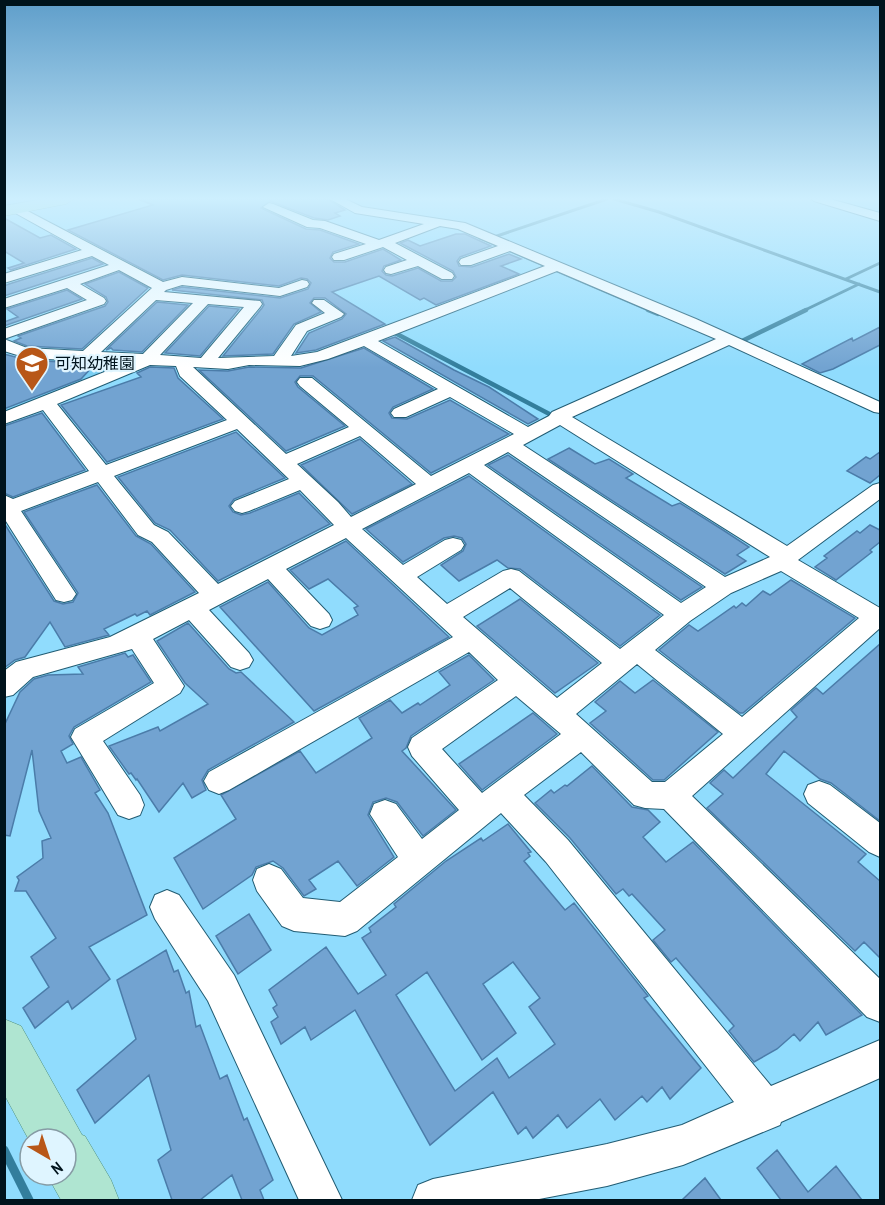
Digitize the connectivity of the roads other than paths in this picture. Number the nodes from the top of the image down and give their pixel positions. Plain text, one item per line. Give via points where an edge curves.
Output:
1 (80, 255) edge
2 (101, 255) edge
3 (344, 255) edge
4 (406, 255) edge
5 (485, 255) edge
6 (522, 255) edge
7 (339, 257) dead end
8 (418, 261) junction
9 (466, 262) dead end
10 (121, 265) junction
11 (552, 268) junction
12 (391, 270) dead end
13 (447, 276) dead end
14 (4, 279) edge
15 (68, 283) junction
16 (302, 284) dead end
17 (157, 291) junction
18 (204, 300) junction
19 (319, 303) dead end
20 (4, 304) edge
21 (4, 334) edge
22 (725, 341) junction
23 (368, 342) junction
24 (4, 344) edge
25 (87, 356) junction
26 (148, 359) junction
27 (279, 361) junction
28 (183, 362) junction
29 (205, 363) junction
30 (306, 382) dead end
31 (451, 390) junction
32 (45, 401) junction
33 (880, 408) edge
34 (400, 413) dead end
35 (558, 418) junction
36 (4, 419) edge
37 (239, 422) junction
38 (362, 428) junction
39 (529, 435) junction
40 (510, 445) junction
41 (283, 463) junction
42 (471, 465) junction
43 (101, 472) junction
44 (303, 481) junction
45 (431, 486) junction
46 (880, 489) edge
47 (242, 506) dead end
48 (6, 507) edge
49 (348, 528) junction
50 (453, 545) dead end
51 (784, 559) junction
52 (270, 567) junction
53 (400, 576) junction
54 (723, 587) junction
55 (64, 594) dead end
56 (215, 595) junction
57 (192, 607) junction
58 (681, 615) junction
59 (446, 616) junction
60 (879, 618) edge
61 (320, 620) dead end
62 (136, 636) junction
63 (471, 639) junction
64 (628, 657) junction
65 (240, 660) dead end
66 (517, 681) junction
67 (4, 687) edge
68 (558, 713) junction
69 (743, 734) junction
70 (582, 735) junction
71 (219, 781) dead end
72 (819, 794) dead end
73 (671, 796) junction
74 (491, 803) junction
75 (129, 805) dead end
76 (385, 814) dead end
77 (880, 842) edge
78 (419, 860) junction
79 (269, 880) dead end
80 (167, 907) dead end
81 (880, 1004) edge
82 (4, 1043) edge
83 (880, 1059) edge
84 (766, 1111) junction
85 (50, 1127) edge
86 (78, 1177) edge
87 (91, 1200) edge
88 (321, 1200) edge
89 (433, 1200) edge

1 - 14 street
2 - 10 street
3 - 7 street
4 - 8 street
5 - 9 street
6 - 11 street
8 - 12 street
8 - 13 street
10 - 15 street
10 - 17 street
11 - 22 street
11 - 23 street
15 - 20 street
15 - 21 street via 99,301
16 - 17 street via 280,291 182,281
17 - 18 street
17 - 25 street
18 - 26 street
18 - 29 street via 255,304
19 - 27 street via 336,314 301,328
22 - 33 street
22 - 35 street
23 - 27 street via 310,359
23 - 31 street
24 - 25 street via 20,352
25 - 26 street
26 - 28 street
26 - 32 street
27 - 29 street
28 - 29 street
28 - 37 street via 186,372
30 - 38 street
31 - 34 street
31 - 39 street
32 - 36 street
32 - 43 street
35 - 39 street
35 - 51 street
37 - 41 street
37 - 43 street
38 - 41 street
38 - 45 street
39 - 40 street
40 - 42 street
40 - 54 street
41 - 44 street
42 - 45 street
42 - 58 street
43 - 48 street
43 - 56 street via 146,530 160,537
44 - 47 street
44 - 49 street
45 - 49 street
46 - 51 street
48 - 55 street
49 - 52 street
49 - 53 street
50 - 53 street
51 - 54 street
51 - 60 street
52 - 56 street
52 - 61 street
53 - 59 street
54 - 58 street
56 - 57 street
57 - 62 street
57 - 65 street
58 - 64 street
59 - 63 street
59 - 64 street via 511,577
60 - 69 street
62 - 67 street via 25,669
62 - 75 street via 171,686 85,737
63 - 66 street
63 - 71 street
64 - 68 street
64 - 69 street
66 - 68 street
66 - 74 street via 422,747
68 - 70 street
69 - 73 street
70 - 73 street via 645,795
70 - 74 street
72 - 77 street
73 - 81 street
74 - 78 street
74 - 84 street via 557,850
76 - 78 street
78 - 79 street via 345,919 294,914
80 - 88 street via 221,988
82 - 85 main road
83 - 84 street
84 - 89 street via 683,1145 607,1165
86 - 87 main road

